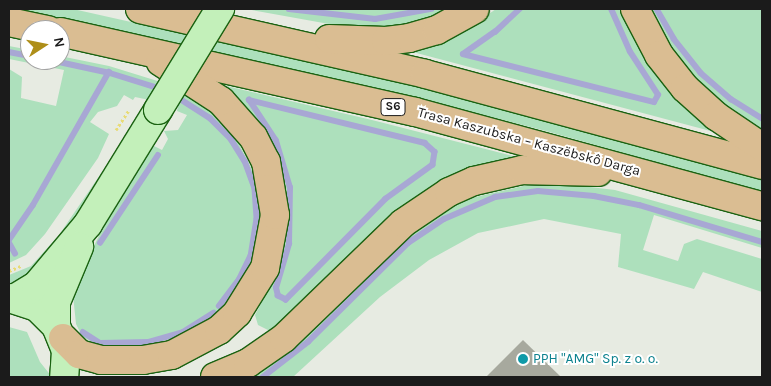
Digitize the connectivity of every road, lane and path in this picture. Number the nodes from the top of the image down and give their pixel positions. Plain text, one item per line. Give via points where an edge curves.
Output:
1 (140, 9) edge
2 (220, 9) edge
3 (475, 9) edge
4 (635, 9) edge
5 (70, 34) edge
6 (272, 38) junction
7 (138, 49) junction
8 (146, 105) junction
9 (116, 130) dead end
10 (762, 147) edge
11 (762, 166) edge
12 (646, 174) junction
13 (762, 206) edge
14 (88, 224) junction
15 (12, 299) edge
16 (59, 332) junction
17 (64, 377) edge
18 (215, 377) edge

1 - 6 highway
2 - 8 main road, bridge
3 - 6 highway via 437,30 409,38 386,41
4 - 10 highway via 659,56 685,88 716,116
5 - 7 highway, Trasa Kaszubska – Kaszëbskô Darga / S6
6 - 11 highway via 559,108
7 - 12 highway, Trasa Kaszubska – Kaszëbskô Darga / S6 via 415,112
7 - 16 highway via 221,101 253,137 266,162 273,189 275,215 265,268 242,306 220,330 172,355 123,362 79,354
8 - 9 path
8 - 14 main road
12 - 13 highway, Trasa Kaszubska – Kaszëbskô Darga / S6
12 - 18 highway via 522,170 474,181 449,192 403,223 284,338 248,363
14 - 15 main road via 36,286
14 - 16 main road via 56,302
15 - 16 main road via 37,307
16 - 17 main road via 67,364

